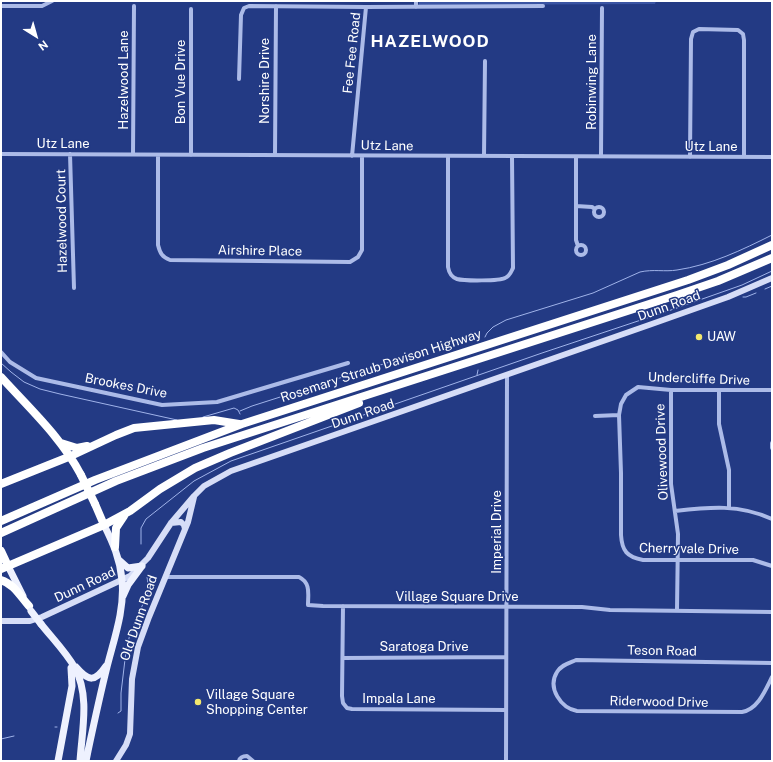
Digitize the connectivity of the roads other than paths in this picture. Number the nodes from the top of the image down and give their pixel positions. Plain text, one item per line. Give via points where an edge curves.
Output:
1 (52, 1) edge
2 (416, 1) edge
3 (495, 1) edge
4 (535, 1) edge
5 (1, 6) edge
6 (134, 6) dead end
7 (276, 6) junction
8 (543, 6) dead end
9 (366, 7) junction
10 (416, 7) junction
11 (493, 7) junction
12 (536, 7) junction
13 (602, 8) dead end
14 (191, 9) dead end
15 (484, 61) dead end
16 (239, 79) dead end
17 (1, 154) edge
18 (70, 154) junction
19 (133, 154) junction
20 (158, 155) junction
21 (191, 155) junction
22 (275, 155) junction
23 (352, 156) junction
24 (362, 156) junction
25 (484, 156) junction
26 (512, 156) junction
27 (602, 156) junction
28 (448, 157) junction
29 (576, 157) junction
30 (690, 157) junction
31 (744, 157) junction
32 (772, 157) edge
33 (576, 206) junction
34 (595, 209) dead end
35 (772, 245) edge
36 (578, 246) dead end
37 (772, 258) edge
38 (772, 278) edge
39 (74, 288) dead end
40 (1, 352) edge
41 (348, 363) dead end
42 (507, 375) junction
43 (1, 376) edge
44 (404, 384) junction
45 (671, 390) junction
46 (719, 390) junction
47 (772, 390) edge
48 (620, 415) junction
49 (595, 416) dead end
50 (242, 424) junction
51 (61, 443) junction
52 (99, 443) junction
53 (772, 443) edge
54 (772, 448) edge
55 (71, 456) junction
56 (1, 484) edge
57 (194, 496) junction
58 (728, 508) junction
59 (183, 509) junction
60 (675, 511) junction
61 (128, 513) junction
62 (118, 518) junction
63 (772, 519) edge
64 (1, 521) edge
65 (188, 522) junction
66 (171, 523) junction
67 (104, 525) junction
68 (185, 529) junction
69 (1, 533) edge
70 (115, 547) junction
71 (1, 551) edge
72 (119, 560) junction
73 (677, 560) junction
74 (142, 566) junction
75 (772, 566) edge
76 (5, 568) edge
77 (165, 577) junction
78 (1, 580) edge
79 (122, 580) junction
80 (122, 598) junction
81 (343, 606) junction
82 (506, 607) junction
83 (30, 608) junction
84 (678, 610) junction
85 (772, 612) edge
86 (1, 621) edge
87 (67, 656) junction
88 (506, 657) junction
89 (343, 658) junction
90 (108, 662) junction
91 (772, 663) edge
92 (556, 673) joint
93 (772, 677) edge
94 (506, 710) junction
95 (58, 761) edge
96 (80, 761) edge
97 (86, 761) edge
98 (116, 761) edge
99 (239, 761) edge
100 (252, 761) edge
101 (506, 761) edge

1 - 5 street via 42,6
2 - 10 street
3 - 11 street
4 - 12 street
6 - 19 street, Hazelwood Lane
7 - 9 street
7 - 16 street via 244,8 241,15
7 - 22 street, Norshire Drive
8 - 12 street, Fee Fee Road
9 - 10 street, Fee Fee Road
9 - 23 street, Fee Fee Road
10 - 11 street, Fee Fee Road
11 - 12 street, Fee Fee Road
13 - 27 street, Robinwing Lane
14 - 21 street, Bon Vue Drive
15 - 25 street
17 - 18 street, Utz Lane
18 - 19 street, Utz Lane
18 - 39 street, Hazelwood Court
19 - 20 street, Utz Lane
20 - 21 street, Utz Lane
20 - 24 street, Airshire Place via 158,245 164,258 350,262 358,257 362,250
21 - 22 street, Utz Lane
22 - 23 street, Utz Lane
23 - 24 street, Utz Lane
24 - 28 street, Utz Lane
25 - 26 street, Utz Lane
25 - 28 street, Utz Lane
26 - 28 street via 513,268 507,277 500,280 458,279 450,274
26 - 29 street, Utz Lane
27 - 29 street, Utz Lane
27 - 30 street, Utz Lane
29 - 33 street
30 - 31 street, Utz Lane
30 - 31 street via 691,39 693,32 699,29 738,30 743,34
31 - 32 street, Utz Lane
33 - 34 street
33 - 36 street
35 - 50 highway, Rosemary Straub Davison Highway via 688,280
37 - 44 highway, Rosemary Straub Davison Highway via 698,288
38 - 42 street, Dunn Road via 728,297
40 - 41 street, Brookes Drive via 10,362 36,378 162,405 217,402
42 - 57 street, Dunn Road via 239,468 204,486
42 - 82 street, Imperial Drive
43 - 51 highway
44 - 61 highway via 195,468 160,489
44 - 69 highway, Rosemary Straub Davison Highway via 183,455 116,481
45 - 46 street, Undercliffe Drive
45 - 48 street, Undercliffe Drive via 638,387 626,395 621,404
45 - 60 street, Olivewood Drive via 671,484
46 - 47 street, Undercliffe Drive
46 - 58 street via 719,424 729,470
48 - 49 street
48 - 73 street, Cherryvale Drive via 621,543 632,558
50 - 52 highway via 214,420 148,426 134,428
50 - 64 highway, Rosemary Straub Davison Highway via 115,471
51 - 52 highway via 77,448
51 - 55 highway
52 - 55 highway
53 - 54 street
55 - 56 highway
55 - 67 highway, bridge
57 - 59 street, Dunn Road
57 - 65 street, Old Dunn Road
58 - 60 street via 709,507
58 - 63 street via 748,510
59 - 65 street via 186,511
59 - 66 street, Dunn Road
60 - 73 street, Olivewood Drive
61 - 62 highway
61 - 70 highway via 116,528
62 - 67 highway
62 - 70 highway via 112,527
65 - 68 street, Old Dunn Road
66 - 68 street via 181,522
66 - 74 street, Dunn Road
67 - 70 main road
67 - 76 highway
68 - 77 street, Old Dunn Road
70 - 72 main road
71 - 76 highway
72 - 74 main road via 128,568
72 - 79 main road
73 - 75 street, Cherryvale Drive via 753,560
73 - 84 street, Olivewood Drive
74 - 79 street, Dunn Road
74 - 80 main road
76 - 83 main road
77 - 81 street, Village Square Drive via 298,577 308,586 308,605
77 - 98 street, Old Dunn Road via 138,648 132,680 130,734
78 - 83 highway via 13,587
79 - 80 main road
79 - 86 street, Dunn Road via 42,617 30,621
80 - 90 main road
81 - 82 street, Village Square Drive
81 - 89 street, Impala Lane
82 - 84 street, Village Square Drive
82 - 88 street, Imperial Drive
83 - 87 main road, bridge
84 - 85 street, Village Square Drive
87 - 90 main road via 83,675 92,679 98,676
87 - 95 main road via 73,676
87 - 96 main road via 75,668 84,695
88 - 89 street, Saratoga Drive
88 - 94 street, Imperial Drive
89 - 94 street, Impala Lane via 342,696 347,708
90 - 97 main road
91 - 92 street, Teson Road via 576,660 561,667
92 - 93 street, Riderwood Drive via 554,686 559,700 569,709 584,711 742,712 757,704
94 - 101 street, Imperial Drive
99 - 100 street via 243,756

